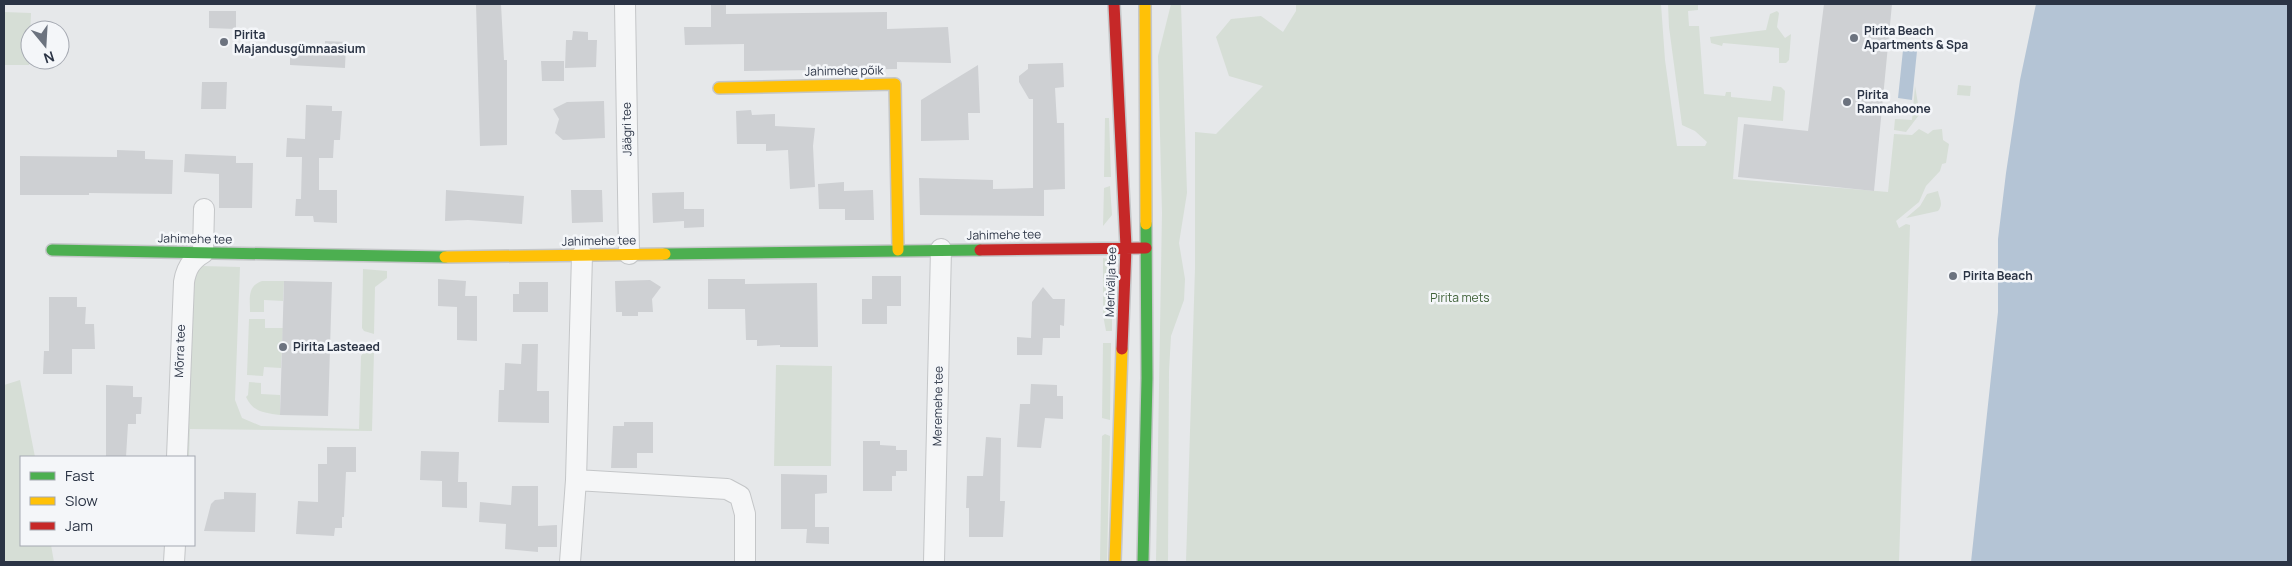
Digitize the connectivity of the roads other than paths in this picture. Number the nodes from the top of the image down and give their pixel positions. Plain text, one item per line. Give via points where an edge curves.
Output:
1 (625, 4) edge
2 (1114, 4) edge
3 (1145, 4) edge
4 (718, 88) dead end
5 (204, 209) dead end
6 (1126, 247) junction
7 (1146, 248) junction
8 (941, 249) junction
9 (52, 250) dead end
10 (898, 250) junction
11 (203, 253) junction
12 (629, 254) junction
13 (582, 255) junction
14 (177, 456) edge
15 (576, 480) junction
16 (175, 546) edge
17 (174, 562) edge
18 (570, 562) edge
19 (745, 562) edge
20 (934, 562) edge
21 (1115, 562) edge
22 (1142, 562) edge

1 - 12 street, Jäägri tee
2 - 6 street, Merivälja tee
3 - 7 street
4 - 10 street, Jahimehe põik via 895,84
5 - 11 street
6 - 7 street, Jahimehe tee
6 - 8 street, Jahimehe tee
6 - 21 street, Merivälja tee
7 - 22 street via 1147,378
8 - 10 street, Jahimehe tee
8 - 20 street, Meremehe tee
9 - 11 street, Jahimehe tee
10 - 12 street, Jahimehe tee
11 - 13 street, Jahimehe tee via 396,258
11 - 14 street, Mõrra tee via 191,262 185,274
12 - 13 street, Jahimehe tee
13 - 15 street
15 - 18 street
15 - 19 street via 726,489 740,496 745,514
16 - 17 street

